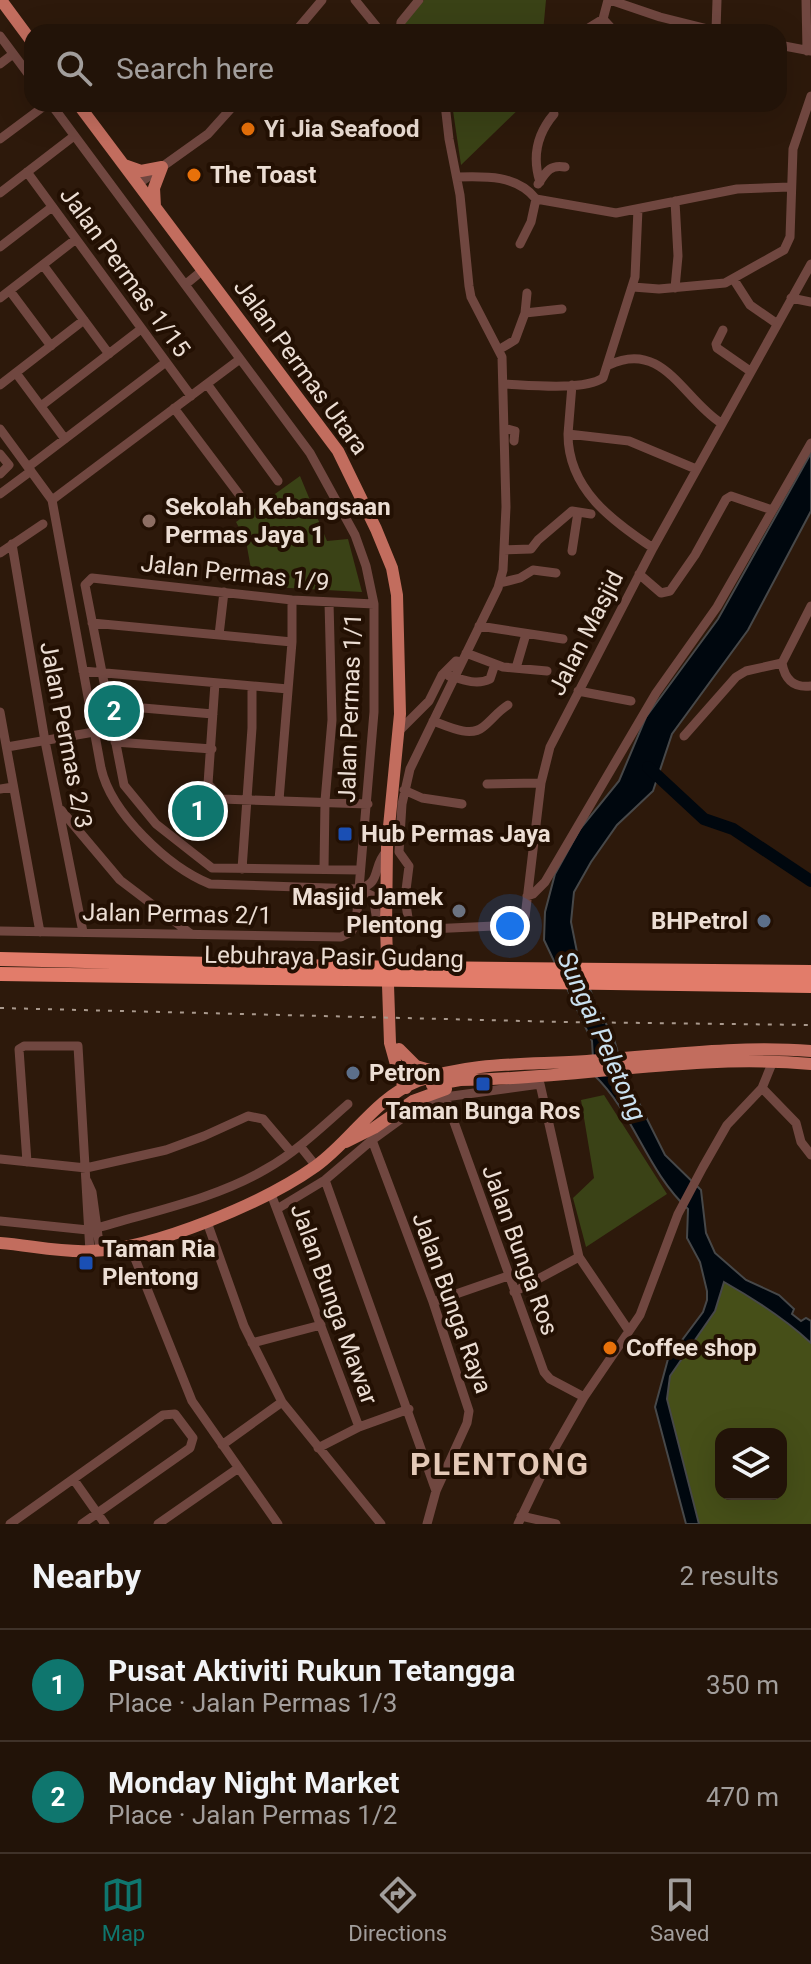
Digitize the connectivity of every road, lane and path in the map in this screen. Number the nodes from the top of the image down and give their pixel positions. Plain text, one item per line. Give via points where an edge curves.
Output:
1 (1, 0) edge
2 (322, 0) edge
3 (355, 0) edge
4 (419, 0) edge
5 (609, 0) edge
6 (717, 0) edge
7 (806, 0) edge
8 (631, 3) edge
9 (603, 19) junction
10 (302, 24) edge
11 (374, 24) edge
12 (401, 24) edge
13 (595, 24) edge
14 (601, 24) edge
15 (608, 24) edge
16 (694, 24) edge
17 (718, 24) edge
18 (24, 31) edge
19 (0, 36) edge
20 (787, 47) edge
21 (809, 51) edge
22 (13, 54) junction
23 (0, 64) edge
24 (24, 68) edge
25 (811, 96) edge
26 (38, 112) edge
27 (55, 112) edge
28 (84, 112) edge
29 (228, 112) edge
30 (446, 112) edge
31 (554, 114) dead end
32 (807, 116) edge
33 (74, 136) junction
34 (0, 139) edge
35 (124, 165) junction
36 (162, 167) junction
37 (565, 167) dead end
38 (27, 172) junction
39 (457, 177) junction
40 (540, 182) junction
41 (138, 184) junction
42 (790, 187) junction
43 (0, 193) edge
44 (533, 195) junction
45 (675, 201) junction
46 (52, 207) junction
47 (155, 207) junction
48 (638, 209) junction
49 (76, 239) junction
50 (520, 244) dead end
51 (0, 247) edge
52 (43, 265) junction
53 (811, 265) edge
54 (201, 266) junction
55 (183, 280) junction
56 (736, 284) junction
57 (633, 287) junction
58 (675, 288) junction
59 (10, 291) junction
60 (527, 293) dead end
61 (0, 298) edge
62 (791, 298) junction
63 (811, 302) edge
64 (562, 309) dead end
65 (525, 313) junction
66 (84, 320) junction
67 (776, 323) junction
68 (141, 329) junction
69 (723, 330) dead end
70 (51, 346) junction
71 (500, 349) junction
72 (109, 354) junction
73 (240, 359) junction
74 (166, 362) junction
75 (609, 365) junction
76 (750, 371) junction
77 (16, 373) junction
78 (207, 384) junction
79 (503, 384) junction
80 (0, 385) edge
81 (572, 385) junction
82 (191, 396) junction
83 (41, 406) junction
84 (174, 408) junction
85 (721, 423) junction
86 (504, 428) junction
87 (0, 429) edge
88 (568, 434) junction
89 (65, 439) junction
90 (514, 441) dead end
91 (811, 443) edge
92 (0, 454) edge
93 (29, 469) junction
94 (696, 469) junction
95 (0, 474) edge
96 (278, 481) dead end
97 (0, 494) edge
98 (52, 500) junction
99 (247, 505) dead end
100 (772, 510) junction
101 (578, 512) junction
102 (591, 514) dead end
103 (43, 524) dead end
104 (12, 544) junction
105 (653, 548) junction
106 (504, 550) junction
107 (572, 551) dead end
108 (0, 553) edge
109 (556, 573) dead end
110 (639, 574) junction
111 (500, 583) junction
112 (224, 592) junction
113 (292, 600) junction
114 (329, 602) junction
115 (374, 604) junction
116 (811, 606) edge
117 (92, 623) junction
118 (479, 626) junction
119 (526, 634) junction
120 (219, 635) junction
121 (563, 639) dead end
122 (292, 642) junction
123 (464, 657) junction
124 (782, 663) junction
125 (495, 664) junction
126 (516, 668) junction
127 (83, 671) junction
128 (547, 671) dead end
129 (102, 672) junction
130 (442, 675) junction
131 (454, 677) junction
132 (215, 683) junction
133 (252, 686) junction
134 (811, 686) edge
135 (288, 689) junction
136 (578, 691) junction
137 (429, 701) junction
138 (631, 701) dead end
139 (108, 705) junction
140 (508, 705) dead end
141 (0, 712) edge
142 (213, 714) junction
143 (400, 714) junction
144 (433, 721) junction
145 (399, 731) junction
146 (94, 732) junction
147 (684, 736) dead end
148 (45, 741) junction
149 (115, 742) junction
150 (7, 747) junction
151 (212, 749) junction
152 (541, 783) junction
153 (487, 784) dead end
154 (13, 787) junction
155 (0, 789) edge
156 (404, 790) junction
157 (422, 798) junction
158 (245, 799) junction
159 (279, 800) junction
160 (325, 801) junction
161 (368, 804) junction
162 (402, 804) junction
163 (462, 804) dead end
164 (59, 807) junction
165 (387, 851) junction
166 (242, 869) junction
167 (324, 869) junction
168 (360, 870) junction
169 (358, 889) junction
170 (527, 896) junction
171 (386, 929) junction
172 (0, 931) edge
173 (410, 931) junction
174 (40, 932) junction
175 (83, 932) junction
176 (351, 932) joint
177 (193, 935) junction
178 (0, 959) edge
179 (811, 972) edge
180 (344, 973) junction
181 (0, 974) edge
182 (602, 976) junction
183 (811, 986) edge
184 (811, 1051) edge
185 (397, 1055) junction
186 (773, 1061) junction
187 (633, 1062) junction
188 (811, 1064) edge
189 (586, 1066) junction
190 (446, 1074) junction
191 (480, 1080) junction
192 (406, 1088) junction
193 (762, 1088) junction
194 (445, 1097) junction
195 (348, 1104) dead end
196 (373, 1111) junction
197 (365, 1137) junction
198 (341, 1145) junction
199 (296, 1149) junction
200 (811, 1155) edge
201 (0, 1159) edge
202 (27, 1162) junction
203 (316, 1166) junction
204 (86, 1168) junction
205 (325, 1180) junction
206 (271, 1194) junction
207 (277, 1209) junction
208 (0, 1221) edge
209 (207, 1222) junction
210 (93, 1229) junction
211 (0, 1243) edge
212 (130, 1246) junction
213 (95, 1251) junction
214 (579, 1257) junction
215 (508, 1276) junction
216 (514, 1292) junction
217 (433, 1302) junction
218 (321, 1325) junction
219 (629, 1331) junction
220 (252, 1343) junction
221 (584, 1397) junction
222 (282, 1402) junction
223 (409, 1409) junction
224 (359, 1427) junction
225 (222, 1445) junction
226 (318, 1448) junction
227 (237, 1469) junction
228 (429, 1470) junction
229 (443, 1475) junction
230 (74, 1480) junction
231 (436, 1491) junction
232 (97, 1513) junction
233 (519, 1520) edge
234 (10, 1524) edge
235 (82, 1524) edge
236 (105, 1524) edge
237 (158, 1524) edge
238 (278, 1524) edge
239 (381, 1524) edge
240 (427, 1524) edge
241 (556, 1524) edge

1 - 18 main road
2 - 10 street
3 - 11 street
4 - 12 street
5 - 8 street
5 - 9 street
6 - 17 street
7 - 21 street
8 - 16 street
9 - 13 street
9 - 14 street
9 - 15 street
19 - 22 street
20 - 21 street
22 - 23 street
22 - 24 street
25 - 32 street
26 - 34 street
27 - 33 street, Jalan Permas 1/1
28 - 35 main road, Jalan Permas Utara
29 - 36 street via 208,134
30 - 39 street
31 - 40 street via 542,130 535,156
32 - 42 street via 793,149
33 - 38 street
33 - 55 street, Jalan Permas 1/1
35 - 36 main road via 141,171
35 - 41 main road, Jalan Permas Utara
36 - 41 street
36 - 47 main road via 154,188
37 - 40 street via 550,168
38 - 43 street
38 - 46 street, Jalan Permas 1/15
39 - 44 street via 504,179
39 - 71 street via 471,297
40 - 44 street
41 - 47 main road, Jalan Permas Utara
42 - 45 street via 737,189
42 - 56 street via 788,246
44 - 48 street via 610,213
44 - 50 street via 531,222
45 - 48 street
45 - 58 street
46 - 49 street, Jalan Permas 1/15
46 - 51 street
47 - 54 main road, Jalan Permas Utara
48 - 57 street
49 - 52 street
49 - 68 street, Jalan Permas 1/15
52 - 59 street
52 - 66 street
53 - 62 street, Jalan Masjid
54 - 55 street
54 - 143 main road, Jalan Permas Utara via 338,451 376,529 397,595
55 - 73 street, Jalan Permas 1/1
56 - 58 street
56 - 67 street via 750,305
57 - 58 street
57 - 75 street
59 - 61 street
59 - 70 street
60 - 65 street
62 - 63 street
62 - 67 street, Jalan Masjid
64 - 65 street
65 - 71 street via 520,334
66 - 70 street
66 - 72 street
67 - 76 street, Jalan Masjid
68 - 72 street
68 - 74 street, Jalan Permas 1/15
69 - 76 street via 717,348
70 - 77 street
71 - 79 street
72 - 83 street
73 - 78 street
73 - 115 street, Jalan Permas 1/1 via 322,471 355,535
74 - 82 street, Jalan Permas 1/15
74 - 89 street
75 - 81 street via 596,383
75 - 85 street via 632,359 660,365
76 - 85 street, Jalan Masjid
77 - 80 street
77 - 83 street
78 - 82 street
78 - 96 street
79 - 81 street
79 - 86 street
81 - 88 street
82 - 84 street
83 - 89 street
84 - 98 street
84 - 99 street
85 - 94 street, Jalan Masjid
86 - 90 street via 515,431
86 - 106 street
87 - 93 street
88 - 94 street via 629,441
88 - 105 street via 570,457 588,495 616,524
89 - 93 street
91 - 100 street
92 - 95 street via 9,465
93 - 97 street
93 - 98 street
94 - 105 street, Jalan Masjid
98 - 127 street
100 - 110 street via 731,496 670,591 661,593
100 - 170 street via 545,882
101 - 102 street
101 - 106 street via 566,515 531,549
101 - 107 street
103 - 104 street
104 - 108 street
104 - 148 street, Jalan Permas 2/3
105 - 110 street, Jalan Masjid
106 - 111 street
109 - 111 street via 533,570
110 - 136 street, Jalan Masjid
111 - 118 street
112 - 113 street, Jalan Permas 1/9
112 - 117 street, Jalan Permas 1/9 via 92,578 85,585
112 - 120 street
113 - 114 street, Jalan Permas 1/9
113 - 122 street
114 - 115 street, Jalan Permas 1/9
114 - 160 street via 332,720
115 - 161 street, Jalan Permas 1/1
116 - 124 street
117 - 120 street
117 - 129 street
118 - 119 street
118 - 123 street
119 - 121 street
119 - 126 street
120 - 122 street
122 - 135 street
123 - 125 street
123 - 130 street
123 - 131 street
124 - 134 street via 792,683
124 - 147 street via 736,677
125 - 126 street
125 - 131 street via 488,681
126 - 128 street
127 - 129 street
127 - 146 street
129 - 132 street
129 - 139 street
130 - 131 street
130 - 137 street
131 - 144 street
132 - 133 street
132 - 142 street
133 - 135 street
133 - 158 street
135 - 159 street
136 - 138 street
136 - 152 street, Jalan Masjid via 550,747
137 - 143 street
137 - 145 street
139 - 142 street
139 - 149 street
140 - 144 street via 475,732
141 - 150 street
142 - 151 street
143 - 145 main road, Jalan Permas Utara
144 - 156 street
145 - 165 main road, Jalan Permas Utara
146 - 148 street
146 - 169 street via 103,778 116,802 148,840 200,879 210,884
148 - 150 street
148 - 164 street, Jalan Permas 2/3
149 - 151 street
149 - 166 street via 124,785 156,824 212,868
150 - 154 street
151 - 158 street via 208,784 221,799
152 - 153 street
152 - 170 street, Jalan Masjid
154 - 155 street
154 - 174 street
156 - 157 street
156 - 162 street
157 - 162 street
157 - 163 street
158 - 159 street
158 - 166 street
159 - 160 street
160 - 161 street
160 - 167 street
161 - 168 street, Jalan Permas 1/1
162 - 173 street via 399,852 409,866 405,898
164 - 175 street, Jalan Permas 2/3
164 - 177 street via 120,880
165 - 169 street via 374,882
165 - 171 main road, Jalan Permas Utara
166 - 167 street
167 - 168 street
168 - 169 street, Jalan Permas 1/1
169 - 171 street via 373,896 377,921
169 - 176 street, Jalan Permas 1/1
170 - 173 street, Jalan Masjid via 525,917 514,925
171 - 173 street, Jalan Masjid
171 - 185 main road, Jalan Permas Utara via 390,1043
172 - 174 street, Jalan Permas 2/1
174 - 175 street, Jalan Permas 2/1
175 - 177 street, Jalan Permas 2/1
176 - 177 street, Jalan Permas 2/1 via 341,937
178 - 180 highway, Lebuhraya Pasir Gudang
179 - 182 highway, Lebuhraya Pasir Gudang
180 - 181 highway, Lebuhraya Pasir Gudang
180 - 182 highway, Lebuhraya Pasir Gudang, bridge
182 - 183 highway, Lebuhraya Pasir Gudang
184 - 187 main road via 727,1049
185 - 190 main road
185 - 192 main road, Jalan Permas Utara
185 - 196 main road via 391,1086
186 - 187 main road
186 - 188 main road
186 - 193 street
187 - 189 main road
189 - 190 main road
189 - 191 main road
190 - 192 main road
191 - 192 main road
191 - 197 main road via 423,1097
192 - 196 main road
192 - 197 main road
193 - 200 street via 796,1123
193 - 219 street via 727,1125 703,1167
194 - 197 street
194 - 214 street via 540,1084
194 - 215 street, Jalan Bunga Ros
195 - 199 street
196 - 198 main road
197 - 198 main road
197 - 205 street
197 - 217 street, Jalan Bunga Raya
198 - 203 main road
199 - 203 street
199 - 204 street via 263,1119 248,1116 166,1150
199 - 210 street via 213,1194
201 - 202 street
202 - 204 street
202 - 204 street via 19,1049 78,1046
203 - 206 main road
204 - 210 street
205 - 207 street
205 - 223 street
206 - 207 street, Jalan Bunga Mawar
206 - 209 main road
207 - 218 street, Jalan Bunga Mawar
208 - 210 street
209 - 212 main road
209 - 220 street
210 - 213 street
211 - 213 main road
212 - 213 main road
212 - 225 street via 192,1401
214 - 216 street
214 - 219 street
215 - 216 street, Jalan Bunga Ros
215 - 217 street
216 - 221 street, Jalan Bunga Ros via 544,1372
217 - 229 street, Jalan Bunga Raya via 469,1411
218 - 220 street
218 - 224 street, Jalan Bunga Mawar
219 - 221 street
220 - 222 street
221 - 233 street
222 - 225 street
222 - 226 street
223 - 224 street
223 - 228 street
224 - 226 street
225 - 227 street
226 - 239 street
227 - 237 street
227 - 238 street
228 - 229 street
228 - 231 street
229 - 231 street, Jalan Bunga Raya
230 - 232 street
230 - 232 street via 163,1415 175,1414 193,1438
230 - 234 street
231 - 240 street, Jalan Bunga Raya
232 - 235 street
232 - 236 street
233 - 241 street

